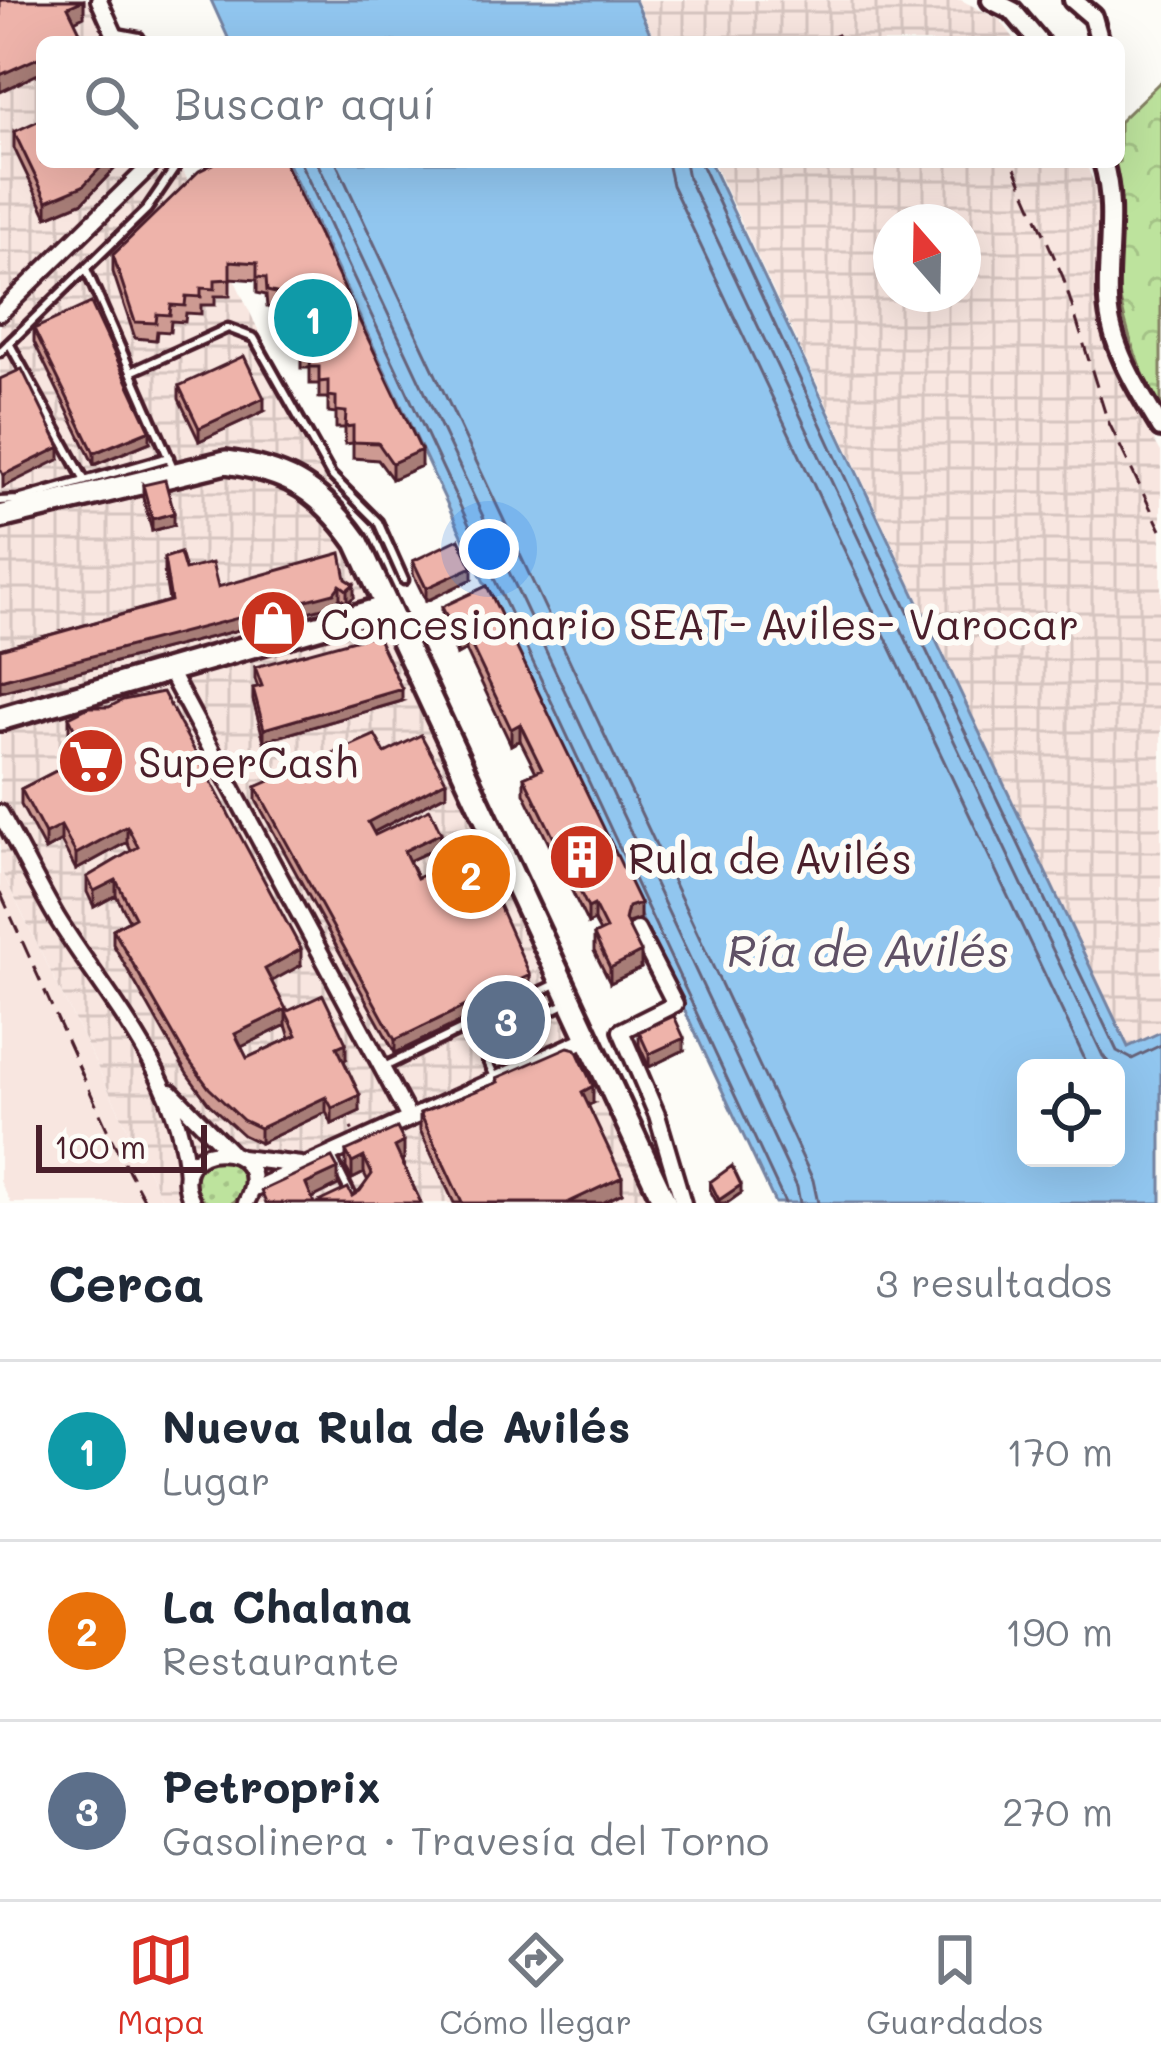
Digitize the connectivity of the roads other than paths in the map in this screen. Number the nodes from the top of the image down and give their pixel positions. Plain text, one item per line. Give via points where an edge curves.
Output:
1 (99, 0) edge
2 (991, 0) edge
3 (1073, 0) edge
4 (1019, 5) edge
5 (1093, 16) junction
6 (116, 36) edge
7 (1036, 36) edge
8 (1088, 36) edge
9 (1098, 36) edge
10 (148, 168) edge
11 (175, 168) edge
12 (1105, 168) edge
13 (86, 268) junction
14 (0, 313) edge
15 (9, 343) junction
16 (0, 352) edge
17 (131, 372) junction
18 (1161, 428) edge
19 (172, 465) junction
20 (85, 481) junction
21 (0, 501) edge
22 (0, 517) edge
23 (404, 580) dead end
24 (387, 607) junction
25 (168, 669) junction
26 (0, 719) edge
27 (0, 812) edge
28 (637, 930) dead end
29 (566, 991) junction
30 (518, 1001) junction
31 (527, 1022) junction
32 (472, 1028) junction
33 (588, 1038) junction
34 (479, 1043) junction
35 (382, 1068) junction
36 (496, 1079) junction
37 (167, 1088) junction
38 (409, 1118) junction
39 (330, 1153) junction
40 (235, 1155) junction
41 (301, 1165) junction
42 (187, 1177) junction
43 (249, 1199) edge
44 (193, 1203) edge
45 (355, 1203) edge
46 (665, 1203) edge
47 (683, 1203) edge

1 - 6 street
2 - 4 street
3 - 5 street
4 - 7 street
5 - 8 street
5 - 9 street
10 - 14 street
11 - 13 lane via 147,209
12 - 18 street via 1108,305 1134,383
13 - 15 lane
13 - 17 lane
15 - 16 lane
15 - 20 lane
17 - 19 lane
17 - 23 lane via 228,328 254,338 331,475 377,522
19 - 20 lane
19 - 22 main road
19 - 24 main road via 264,467 308,488 357,542
20 - 21 lane
24 - 25 main road
24 - 29 main road
25 - 26 main road
25 - 35 street
27 - 37 street
28 - 47 street via 675,1004 621,1031
29 - 30 lane
29 - 31 lane
29 - 33 main road
30 - 31 lane
30 - 32 lane
31 - 34 lane
32 - 34 lane
32 - 35 lane
33 - 36 street
33 - 46 main road
34 - 36 lane
35 - 38 street
36 - 38 street
37 - 40 street
37 - 42 street
38 - 39 street
39 - 41 street
39 - 45 lane
40 - 41 street
40 - 42 street via 208,1153
40 - 43 street via 252,1177
41 - 43 street
42 - 44 street

